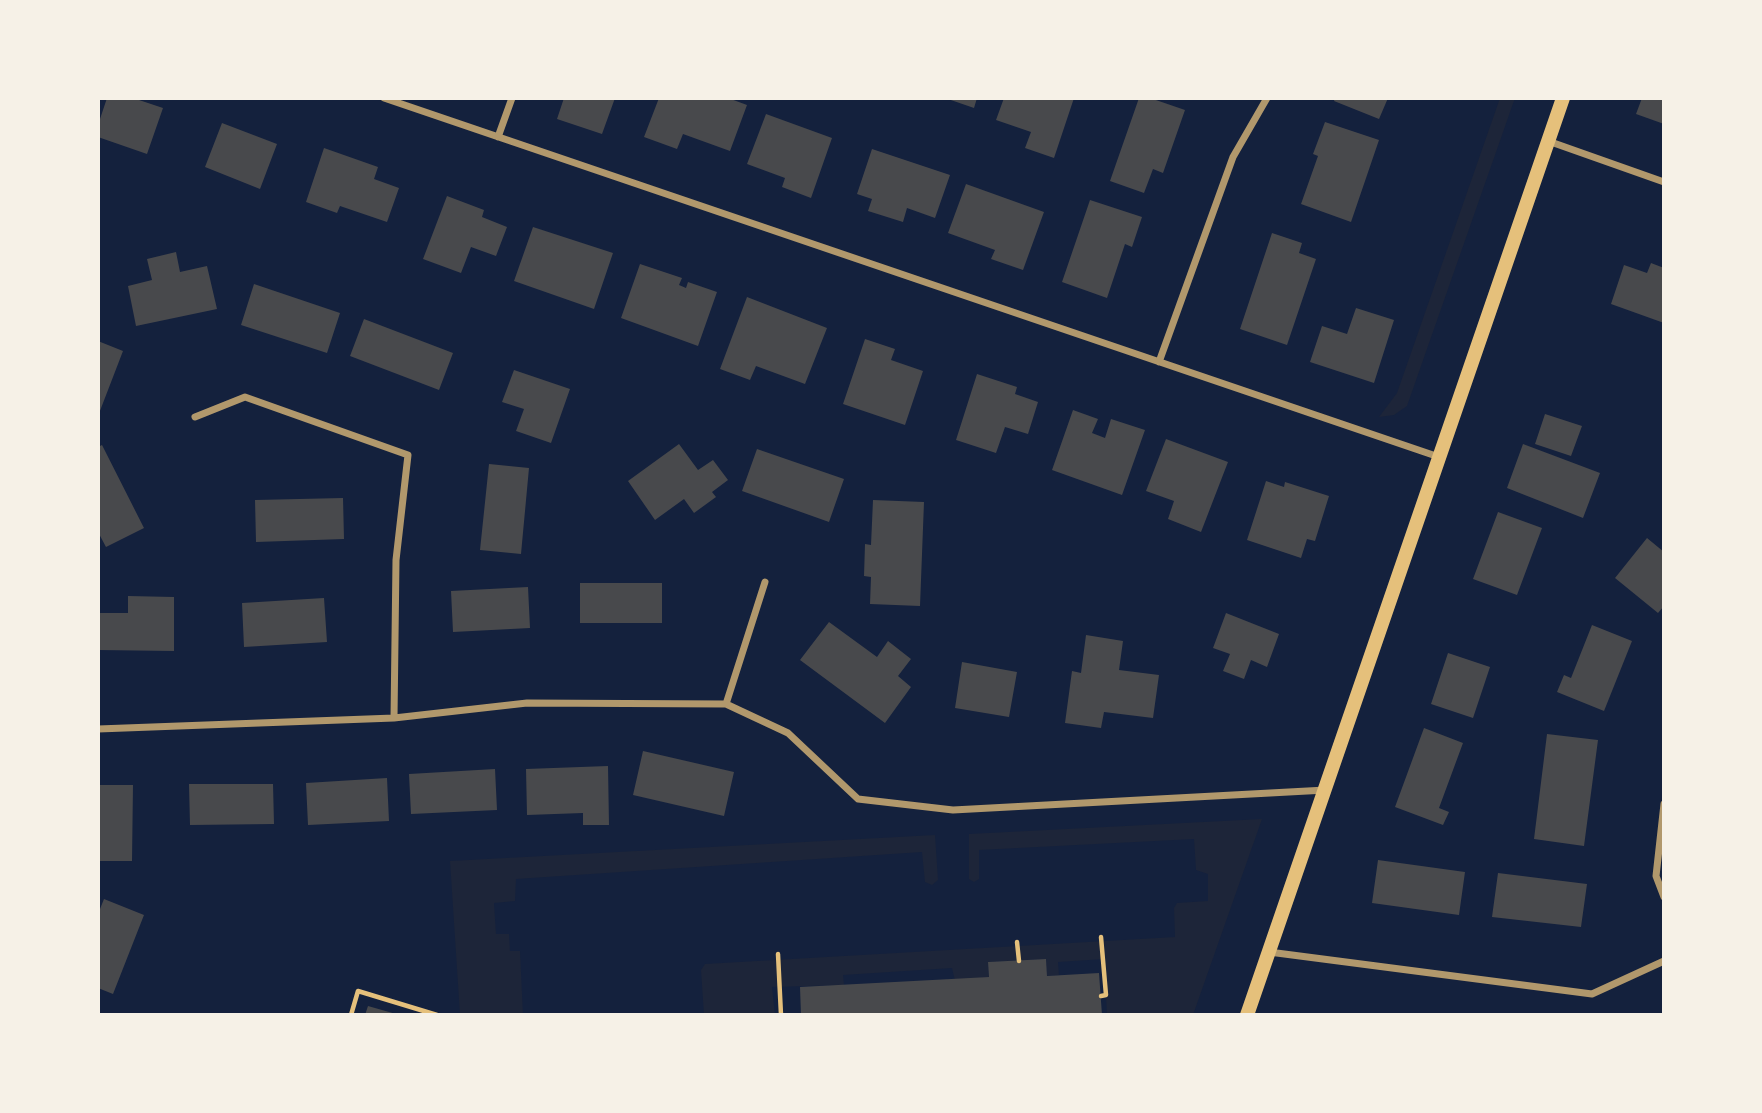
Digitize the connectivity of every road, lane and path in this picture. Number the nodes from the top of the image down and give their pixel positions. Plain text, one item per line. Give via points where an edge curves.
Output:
1 (384, 98) edge
2 (512, 98) edge
3 (1267, 98) edge
4 (1563, 98) edge
5 (498, 137) junction
6 (1548, 142) junction
7 (1664, 182) edge
8 (1159, 362) junction
9 (195, 417) dead end
10 (1439, 457) junction
11 (765, 582) dead end
12 (726, 704) junction
13 (394, 718) junction
14 (98, 729) edge
15 (1326, 790) junction
16 (1664, 804) edge
17 (1664, 897) edge
18 (1101, 937) dead end
19 (1017, 942) dead end
20 (1269, 952) junction
21 (778, 954) dead end
22 (1019, 961) dead end
23 (1664, 961) edge
24 (1101, 996) dead end
25 (351, 1015) edge
26 (437, 1015) edge
27 (781, 1015) edge
28 (1247, 1015) edge

1 - 5 street
2 - 5 street
3 - 8 street via 1233,158
4 - 6 main road
5 - 8 street
6 - 7 street
6 - 10 main road
8 - 10 street
9 - 13 street via 245,397 408,455 396,560
10 - 15 main road
11 - 12 street
12 - 13 street via 527,703
12 - 15 street via 788,733 858,799 953,810
13 - 14 street
15 - 20 main road
16 - 17 street via 1656,876
18 - 24 path via 1106,995
19 - 22 path
20 - 23 street via 1592,994
20 - 28 main road
21 - 27 path
25 - 26 path via 358,991

